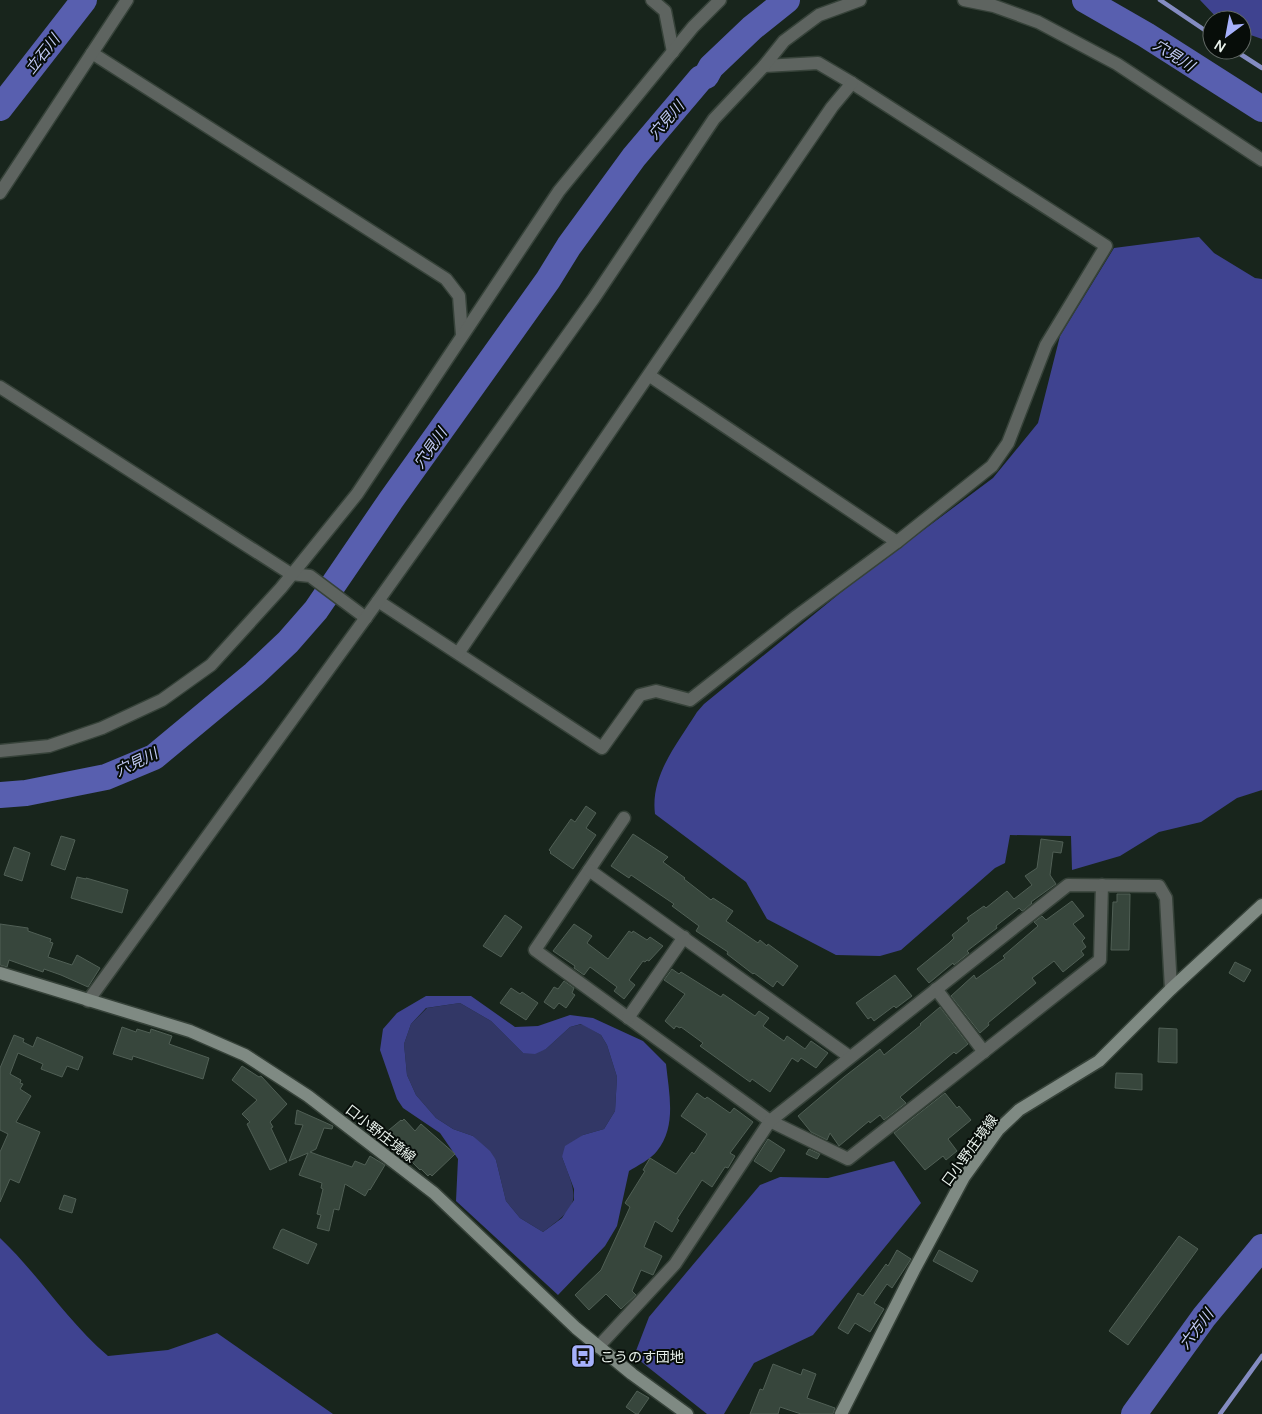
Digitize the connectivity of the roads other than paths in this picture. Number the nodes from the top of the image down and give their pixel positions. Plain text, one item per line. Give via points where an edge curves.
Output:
1 (128, 0) edge
2 (652, 0) edge
3 (720, 0) edge
4 (860, 0) edge
5 (964, 0) edge
6 (673, 52) junction
7 (92, 53) junction
8 (764, 66) junction
9 (852, 83) junction
10 (1262, 160) edge
11 (0, 193) edge
12 (462, 335) junction
13 (650, 376) junction
14 (0, 387) edge
15 (897, 542) junction
16 (291, 574) junction
17 (378, 600) junction
18 (366, 618) junction
19 (459, 652) junction
20 (0, 751) edge
21 (624, 818) dead end
22 (589, 870) junction
23 (1102, 885) junction
24 (1262, 905) edge
25 (684, 937) junction
26 (0, 973) edge
27 (936, 989) junction
28 (1170, 989) junction
29 (88, 1001) junction
30 (628, 1018) junction
31 (984, 1052) junction
32 (850, 1056) junction
33 (770, 1121) junction
34 (598, 1347) junction
35 (687, 1414) edge
36 (841, 1414) edge

1 - 7 street
2 - 6 street via 665,11
3 - 6 street
4 - 8 street via 819,15 784,40
5 - 10 street via 994,6 1038,22 1117,64
6 - 12 street via 559,191
7 - 11 street
7 - 12 street via 446,279 459,296
8 - 9 street via 818,64
8 - 17 street via 714,119 594,298
9 - 13 street via 832,107
9 - 15 street via 1106,246 1046,345 1008,443 992,466
12 - 16 street via 357,494
13 - 15 street
13 - 19 street
14 - 16 street
15 - 19 street via 690,700 656,690 640,695 602,748
16 - 18 street via 310,576
16 - 20 street via 211,666 162,700 102,728 49,746
17 - 18 street
17 - 19 street
18 - 29 street
21 - 22 street
22 - 25 street
22 - 30 street via 535,950
23 - 27 street via 1068,885
23 - 28 street via 1158,886 1166,898
23 - 31 street via 1100,960
24 - 28 main road, 口小野庄境線
25 - 30 street
25 - 32 street
26 - 29 main road, 口小野庄境線
27 - 31 street
27 - 32 street
28 - 36 main road, 口小野庄境線 via 1099,1061 1019,1110 998,1130 964,1177
29 - 34 main road, 口小野庄境線 via 199,1035 245,1055 308,1096 434,1193
30 - 33 street
31 - 33 street via 848,1159
32 - 33 street
33 - 34 street via 675,1264
34 - 35 main road, 口小野庄境線

